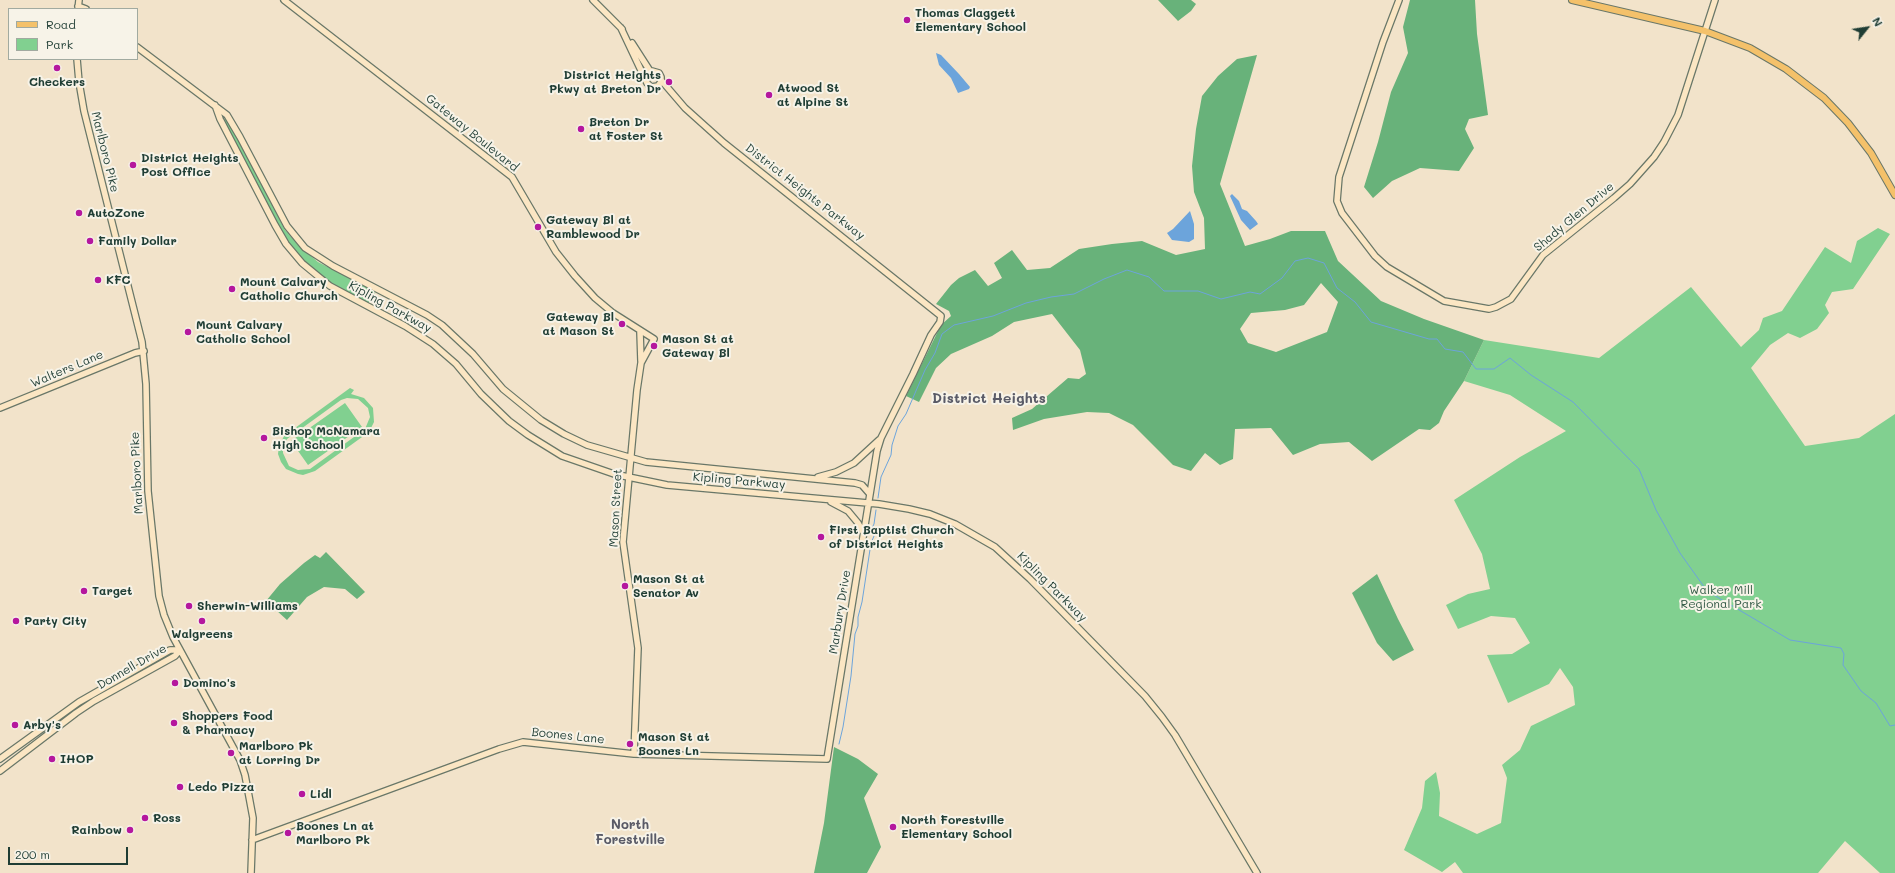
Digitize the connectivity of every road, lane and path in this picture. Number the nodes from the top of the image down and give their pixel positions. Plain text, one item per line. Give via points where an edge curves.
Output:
1 (284, 0) edge
2 (593, 0) edge
3 (1399, 0) edge
4 (1572, 0) edge
5 (1715, 0) edge
6 (621, 28) junction
7 (1705, 31) junction
8 (138, 48) edge
9 (77, 60) edge
10 (650, 71) junction
11 (646, 79) junction
12 (662, 80) junction
13 (215, 105) junction
14 (1895, 195) edge
15 (941, 316) joint
16 (640, 332) junction
17 (654, 340) joint
18 (144, 351) junction
19 (642, 363) junction
20 (0, 408) edge
21 (881, 438) junction
22 (630, 458) junction
23 (628, 478) junction
24 (811, 479) junction
25 (869, 493) junction
26 (825, 500) junction
27 (868, 504) junction
28 (864, 533) junction
29 (180, 650) junction
30 (634, 754) junction
31 (0, 759) edge
32 (827, 759) joint
33 (0, 771) edge
34 (252, 840) junction
35 (251, 873) edge
36 (1257, 873) edge

1 - 16 street, Gateway Boulevard via 512,177 556,252 574,276 603,305
2 - 6 street
3 - 7 street, Shady Glen Drive via 1339,177 1338,201 1342,213 1375,256 1387,267 1444,301 1481,308 1496,308 1511,299 1546,252 1630,184 1654,157 1678,115
4 - 7 main road
5 - 7 street, Shady Glen Drive
6 - 10 street
6 - 11 street
7 - 14 main road via 1763,55 1824,98 1863,141
8 - 13 street, Kipling Parkway
9 - 18 street, Marlboro Pike via 78,82 84,111
10 - 11 street via 646,74
10 - 12 street via 657,71
11 - 12 street via 651,87 658,86
12 - 15 street, District Heights Parkway via 685,108 724,143
13 - 22 street, Kipling Parkway via 232,123 287,226 305,248 442,325 503,389 541,420 587,445
13 - 23 street, Kipling Parkway via 220,120 275,225 306,267 330,286 410,328 433,344 456,364 490,404 528,435 562,456
15 - 21 street, Marbury Drive
16 - 17 street, Gateway Boulevard
16 - 19 street
17 - 19 street, Mason Street
18 - 20 street, Walters Lane
18 - 29 street, Marlboro Pike via 148,491 156,575 164,615
19 - 22 street, Mason Street
21 - 24 street via 847,467
21 - 25 street, Marbury Drive
22 - 23 street, Mason Street
22 - 24 street, Kipling Parkway via 666,465
23 - 26 street, Kipling Parkway via 667,485
23 - 30 street, Mason Street via 623,542 638,648
24 - 25 street, Kipling Parkway via 860,484
25 - 27 street, Marbury Drive
26 - 27 street, Kipling Parkway
26 - 28 street via 848,511
27 - 28 street, Marbury Drive
27 - 36 street, Kipling Parkway via 909,509 945,519 980,537 1011,561 1145,696 1162,717
28 - 32 street, Marbury Drive
29 - 31 street, Donnell Drive via 170,650 85,698
29 - 33 street, Donnell Drive via 175,656 76,713
29 - 34 street, Marlboro Pike via 240,760 250,796
30 - 32 street, Boones Lane
30 - 34 street, Boones Lane via 540,743 514,744
34 - 35 street, Marlboro Pike

